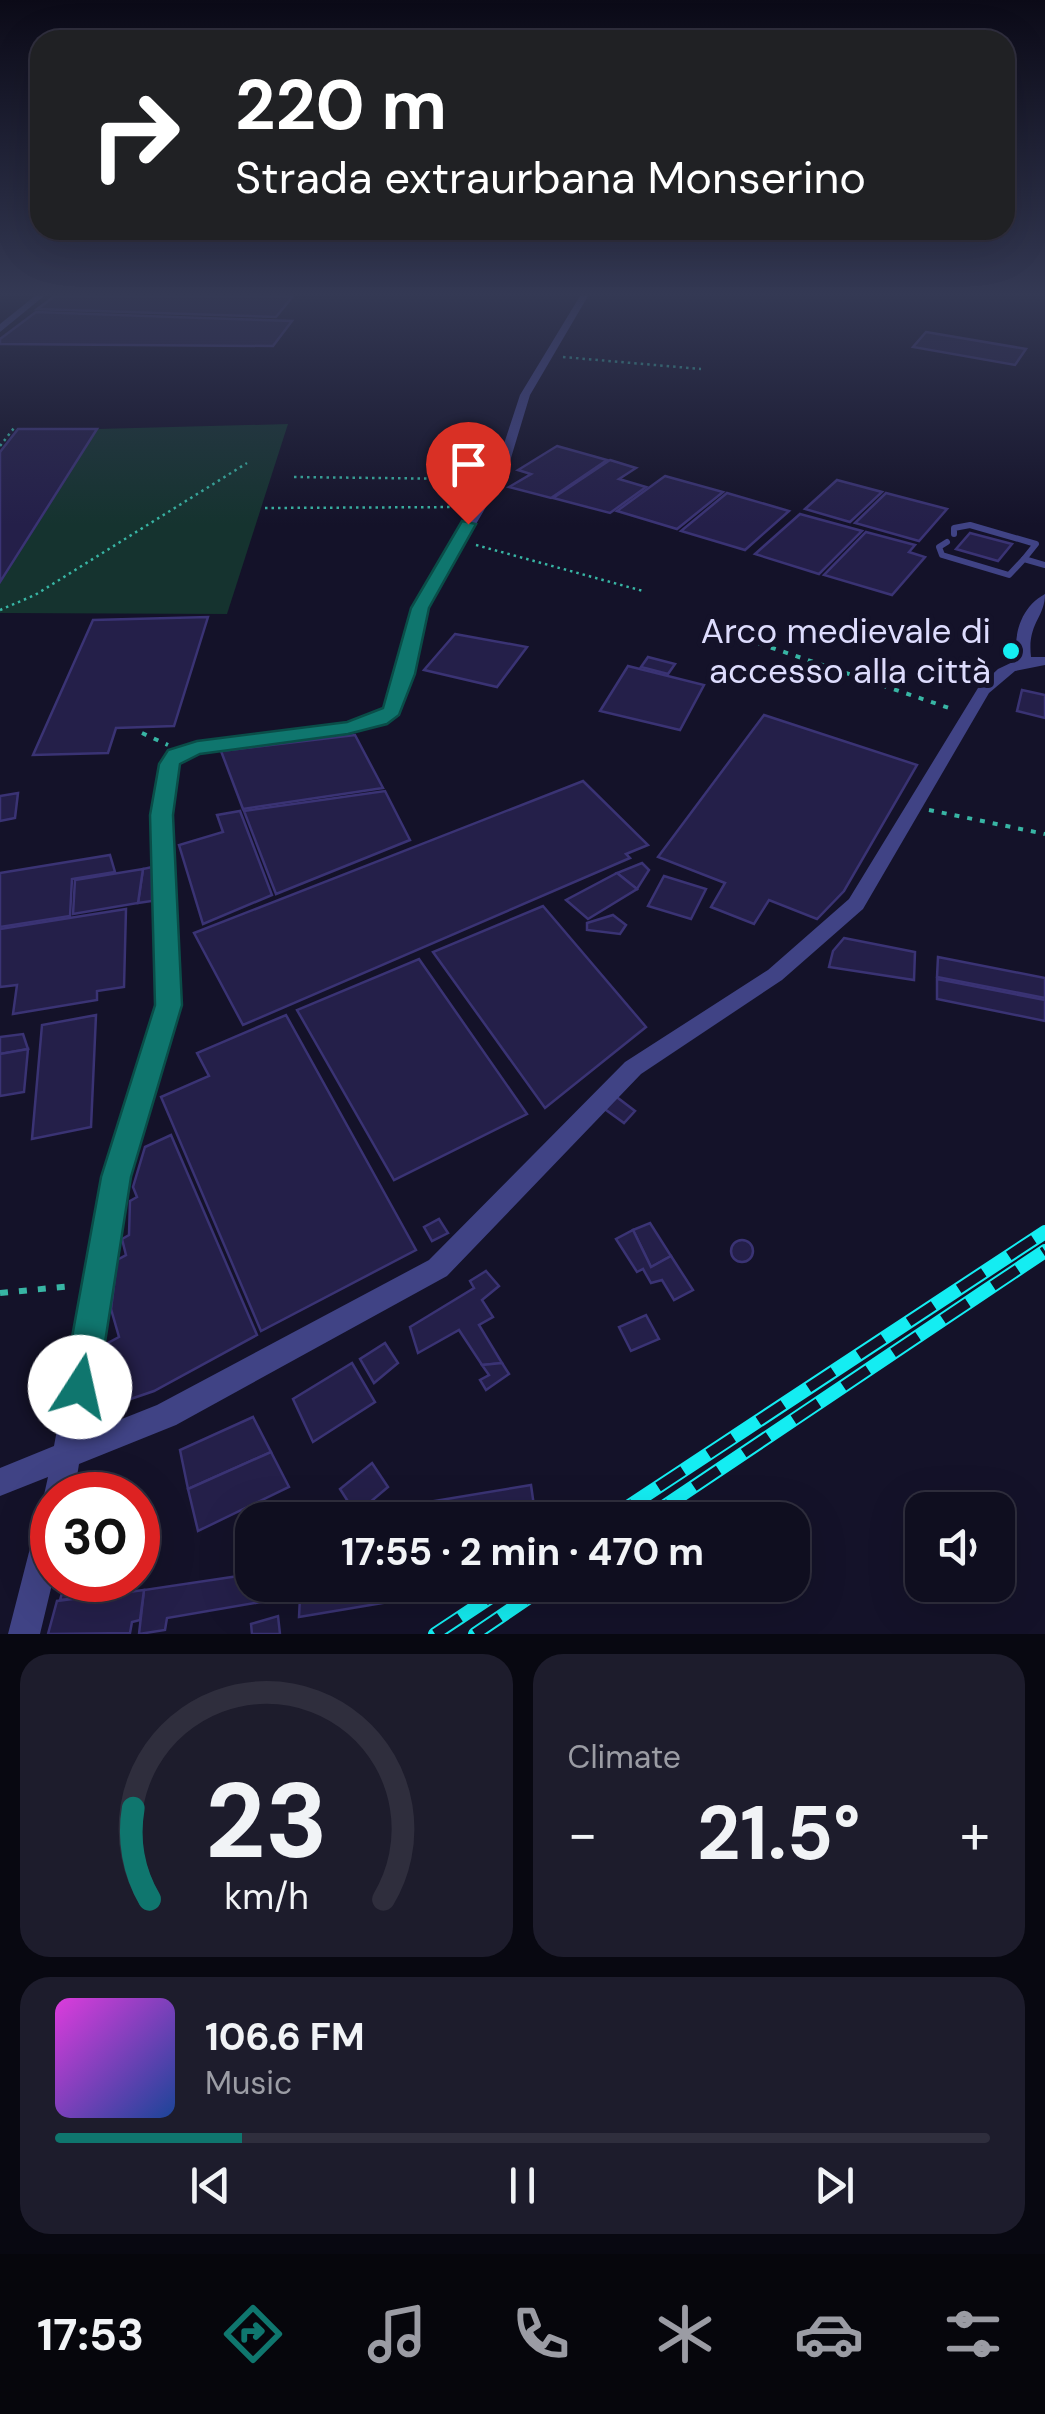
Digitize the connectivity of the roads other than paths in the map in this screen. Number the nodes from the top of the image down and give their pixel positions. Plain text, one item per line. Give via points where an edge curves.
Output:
1 (539, 372) edge
2 (954, 534) dead end
3 (946, 542) dead end
4 (1024, 559) junction
5 (1045, 565) edge
6 (1045, 598) edge
7 (1034, 661) edge
8 (69, 1456) junction
9 (65, 1472) edge
10 (0, 1482) edge
11 (32, 1602) edge
12 (24, 1634) edge

1 - 8 street via 501,471 420,608 392,711 348,728 197,748 170,764 161,815 168,1005 116,1177
2 - 4 lane via 954,528 970,525 1036,544
3 - 4 lane via 942,555 1009,574
4 - 5 lane
6 - 7 street via 1020,636
7 - 8 street via 1001,670 856,904 831,930 775,976 633,1068 438,1268 166,1415
8 - 9 street
8 - 10 street
11 - 12 street

